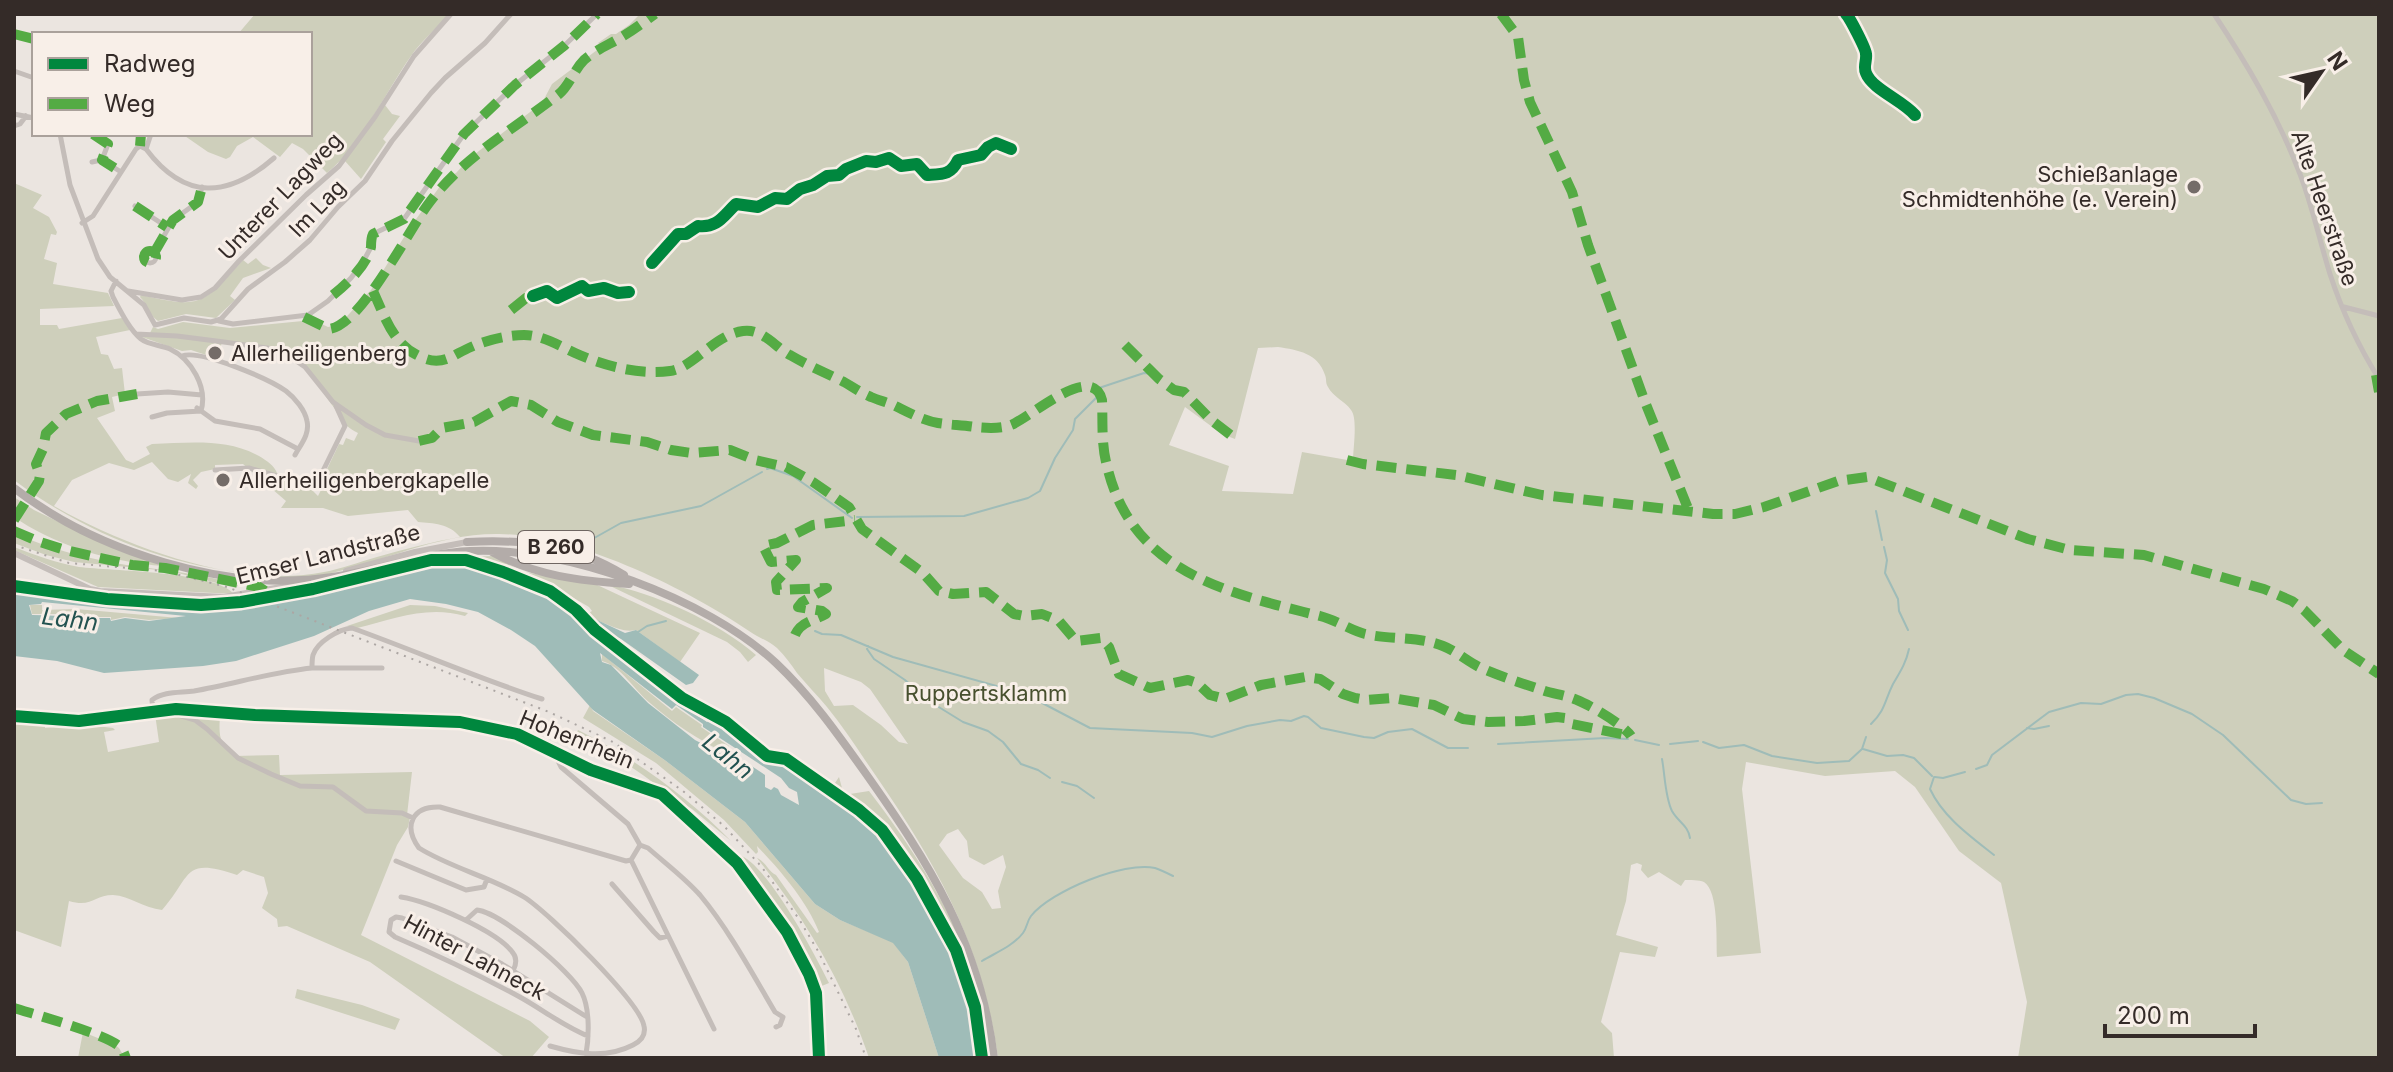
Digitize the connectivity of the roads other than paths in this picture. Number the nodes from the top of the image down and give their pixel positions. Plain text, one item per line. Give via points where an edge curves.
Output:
1 (451, 14) edge
2 (511, 14) edge
3 (597, 14) edge
4 (2214, 14) edge
5 (14, 114) edge
6 (26, 116) junction
7 (32, 118) edge
8 (14, 126) edge
9 (60, 136) edge
10 (96, 136) edge
11 (141, 136) edge
12 (150, 136) edge
13 (143, 148) junction
14 (274, 158) dead end
15 (101, 160) junction
16 (92, 162) dead end
17 (121, 172) junction
18 (202, 187) junction
19 (135, 206) dead end
20 (82, 223) junction
21 (167, 227) junction
22 (154, 253) dead end
23 (116, 281) junction
24 (127, 291) junction
25 (2343, 307) junction
26 (2379, 316) edge
27 (218, 320) junction
28 (136, 334) junction
29 (182, 356) junction
30 (2378, 377) edge
31 (137, 394) dead end
32 (202, 395) junction
33 (333, 402) junction
34 (199, 409) junction
35 (152, 417) dead end
36 (419, 441) dead end
37 (215, 470) dead end
38 (17, 490) edge
39 (467, 542) junction
40 (14, 553) edge
41 (638, 584) junction
42 (312, 668) junction
43 (382, 668) dead end
44 (542, 699) dead end
45 (164, 710) junction
46 (153, 712) junction
47 (14, 716) edge
48 (560, 756) junction
49 (413, 818) junction
50 (640, 845) junction
51 (631, 860) junction
52 (396, 861) dead end
53 (487, 879) junction
54 (612, 884) dead end
55 (401, 897) dead end
56 (466, 920) junction
57 (668, 936) junction
58 (513, 971) junction
59 (587, 1017) junction
60 (776, 1027) dead end
61 (714, 1029) dead end
62 (588, 1036) junction
63 (550, 1046) dead end
64 (586, 1054) junction
65 (819, 1058) edge
66 (994, 1058) edge

1 - 24 street, Unterer Lagweg via 414,56 339,166 215,288 182,300
2 - 27 street, Im Lag via 431,93 365,181 310,240
3 - 27 street via 464,134 404,219 373,234 363,262 328,301 303,318 234,324
4 - 25 street, Alte Heerstraße via 2278,121
5 - 6 street
6 - 7 street
6 - 8 street
9 - 20 street
10 - 15 street via 108,144
11 - 13 street
12 - 13 street
13 - 17 street
13 - 18 street via 177,179
14 - 18 street via 236,184
15 - 16 street
15 - 17 street
17 - 20 street via 93,216
18 - 21 street via 198,202
19 - 21 street
20 - 23 street via 98,259
21 - 22 street
23 - 24 street
23 - 28 street via 113,297
24 - 27 street via 144,305 155,325 184,318
25 - 26 street
25 - 30 street, Alte Heerstraße
28 - 29 street
28 - 33 street via 278,351 304,365
29 - 32 street via 196,374
29 - 34 street via 192,354 241,369 289,393 307,419 307,433 297,452 260,429 217,422
31 - 32 street
32 - 34 street
33 - 36 street via 384,435
33 - 37 street via 345,426 315,487 249,468
34 - 35 street
38 - 41 main road, B 260 via 84,530 159,559 222,575 286,581 344,576 428,556 498,551 590,568
39 - 40 street, Emser Landstraße via 224,597 95,590
39 - 41 main road, B 260 via 528,570
39 - 41 main road, B 260 via 518,541 562,549 611,567
41 - 66 main road, B 260 via 694,608 749,641 786,672 827,720 944,893 981,986
42 - 43 street
42 - 44 street via 317,648 342,629 352,628
42 - 46 street via 161,694 152,700
45 - 46 street, Hohenrhein
45 - 48 street, Hohenrhein via 460,722 517,734
45 - 49 street via 195,720 238,758 271,774 300,786 333,787 366,811
46 - 47 street, Hohenrhein via 79,721
48 - 50 street via 561,767 628,824
48 - 65 street, Hohenrhein via 662,794 741,867 809,974 818,1007
49 - 51 street via 430,806 440,807
49 - 53 street via 411,832 419,848
50 - 51 street
50 - 60 street via 705,901 783,1017
51 - 57 street
52 - 53 street via 466,890 484,887
53 - 64 street via 534,904 575,940 644,1022 642,1039 634,1045
54 - 57 street via 660,938
55 - 56 street, Hinter Lahneck
56 - 58 street, Hinter Lahneck via 513,953
56 - 59 street, Hinter Lahneck via 481,910 510,926 576,984
57 - 61 street
58 - 59 street, Hinter Lahneck
58 - 62 street, Hinter Lahneck via 452,937 402,918 391,920 389,932 395,937 448,959
59 - 62 street, Hinter Lahneck
62 - 64 street, Hinter Lahneck
63 - 64 street

